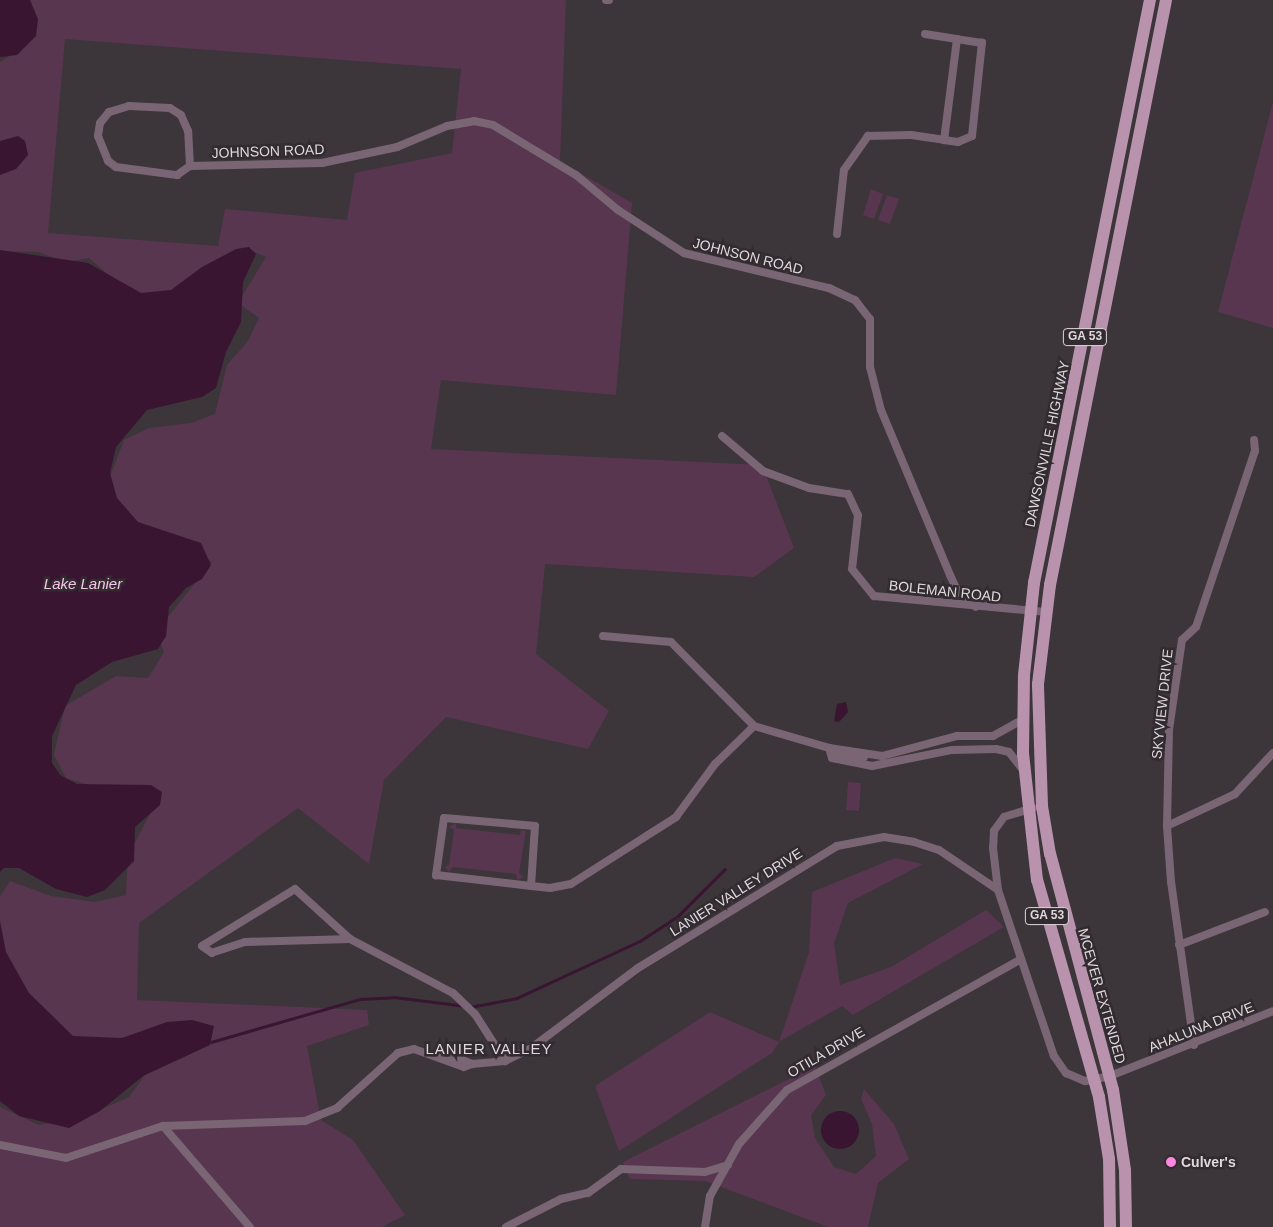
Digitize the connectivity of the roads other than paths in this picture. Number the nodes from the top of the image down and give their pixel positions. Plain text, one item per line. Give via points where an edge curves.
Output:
1 (1150, 0) edge
2 (1166, 0) edge
3 (925, 34) dead end
4 (957, 39) junction
5 (1124, 129) junction
6 (1142, 132) junction
7 (944, 140) junction
8 (190, 166) junction
9 (836, 234) dead end
10 (722, 436) dead end
11 (1254, 440) dead end
12 (976, 607) junction
13 (1029, 611) junction
14 (1045, 612) junction
15 (603, 636) dead end
16 (1022, 720) junction
17 (754, 726) junction
18 (975, 736) junction
19 (829, 748) junction
20 (976, 749) junction
21 (1273, 753) edge
22 (886, 755) junction
23 (852, 758) junction
24 (889, 765) junction
25 (1027, 775) junction
26 (1037, 807) junction
27 (1167, 826) junction
28 (530, 886) junction
29 (998, 890) junction
30 (1265, 912) dead end
31 (350, 939) junction
32 (1179, 945) junction
33 (1021, 959) junction
34 (1273, 1011) edge
35 (1194, 1045) junction
36 (505, 1061) junction
37 (1110, 1076) junction
38 (1094, 1080) junction
39 (163, 1126) junction
40 (0, 1145) edge
41 (728, 1165) junction
42 (508, 1226) edge
43 (250, 1227) edge
44 (705, 1227) edge
45 (1110, 1227) edge
46 (1126, 1227) edge

1 - 5 main road, DAWSONVILLE HIGHWAY / GA 53
2 - 6 main road, DAWSONVILLE HIGHWAY / GA 53
3 - 4 street
4 - 7 street
4 - 7 street via 982,43 974,122 967,142
5 - 6 street
5 - 13 main road, DAWSONVILLE HIGHWAY / GA 53
6 - 14 main road, DAWSONVILLE HIGHWAY / GA 53
7 - 9 street via 911,134 868,136 844,170
8 - 8 street, JOHNSON ROAD via 188,131 181,116 170,108 129,106 109,112 100,123 98,136 108,161 116,167 177,174
8 - 12 street, JOHNSON ROAD via 322,164 397,147 454,124 493,125 576,175 618,210 684,253 829,288 855,300 870,319 870,367 881,410 957,590
10 - 12 street, BOLEMAN ROAD via 763,471 809,488 848,494 858,515 852,570 874,596
11 - 27 street, SKYVIEW DRIVE via 1255,451 1196,627 1182,640 1169,730
12 - 13 street, BOLEMAN ROAD
13 - 14 street, BOLEMAN ROAD
13 - 16 main road, DAWSONVILLE HIGHWAY / GA 53
14 - 26 main road, DAWSONVILLE HIGHWAY / GA 53 via 1038,684
15 - 17 street via 671,642
16 - 18 street via 1004,734
16 - 25 main road, DAWSONVILLE HIGHWAY / GA 53
17 - 19 street
17 - 28 street via 715,764 676,817 654,835 570,884
18 - 20 street
18 - 22 street via 958,736
19 - 23 street
19 - 23 street via 832,758
20 - 24 street via 952,750
20 - 25 street via 1008,752
21 - 27 street via 1235,794
22 - 23 street
22 - 24 street
23 - 24 street
25 - 26 main road, DAWSONVILLE HIGHWAY / GA 53
26 - 29 street via 1010,812 994,831
26 - 37 main road, MCEVER EXTENDED / GA 53 via 1057,891
26 - 38 main road, DAWSONVILLE HIGHWAY / GA 53 via 1037,880
27 - 32 street, SKYVIEW DRIVE
28 - 28 street via 436,875 444,818 535,826
29 - 33 street
29 - 36 street, LANIER VALLEY DRIVE via 938,850 914,842 877,838 837,846 630,973 544,1040
30 - 32 street
31 - 31 street via 245,942 212,953 202,946 295,890
31 - 36 street via 453,993 475,1014
32 - 35 street, SKYVIEW DRIVE
33 - 38 street via 1059,1066 1076,1078
33 - 41 street, OTILA DRIVE via 805,1076 787,1090 739,1144
34 - 35 street, AHALUNA DRIVE
35 - 37 street, AHALUNA DRIVE
36 - 39 street via 464,1066 414,1048 398,1053 337,1108 305,1121
37 - 38 street, AHALUNA DRIVE
37 - 46 main road, GA 53 via 1125,1170
38 - 45 main road, DAWSONVILLE HIGHWAY / GA 53 via 1108,1152
39 - 40 street via 66,1158
39 - 43 street
41 - 42 street via 705,1172 621,1168 588,1193 560,1199
41 - 44 street, OTILA DRIVE via 710,1196

